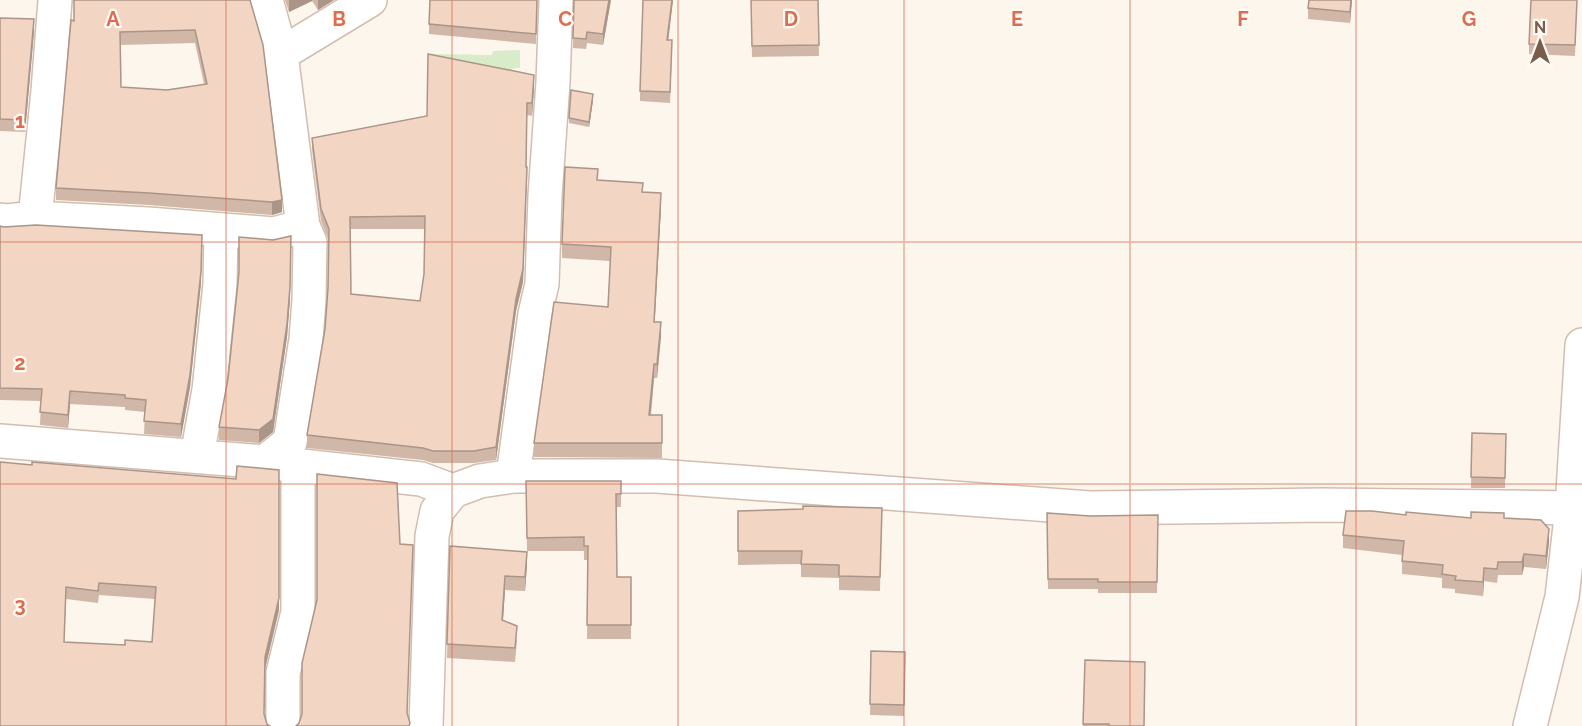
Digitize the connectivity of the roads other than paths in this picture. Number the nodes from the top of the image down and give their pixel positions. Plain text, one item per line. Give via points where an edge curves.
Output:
1 (55, 0) edge
2 (266, 0) edge
3 (370, 0) edge
4 (556, 0) edge
5 (281, 54) junction
6 (35, 218) junction
7 (0, 220) edge
8 (303, 226) junction
9 (221, 230) junction
10 (1582, 345) edge
11 (0, 441) edge
12 (197, 456) junction
13 (265, 462) junction
14 (298, 466) junction
15 (513, 476) junction
16 (453, 491) junction
17 (1577, 508) edge
18 (283, 726) edge
19 (426, 726) edge
20 (1530, 726) edge

1 - 6 street
2 - 5 street
3 - 5 street
4 - 15 street via 542,284
5 - 8 street
6 - 7 street
6 - 9 street
8 - 9 street via 274,234
8 - 13 street via 310,242 309,300 290,442
9 - 12 street via 220,284 209,390
10 - 17 street
11 - 12 street
12 - 13 street
13 - 14 street
14 - 16 street via 421,479
14 - 18 street via 298,612 283,672
15 - 16 street via 480,481
15 - 17 street via 657,476 1090,508
16 - 19 street via 438,511 432,536
17 - 20 street via 1562,597

